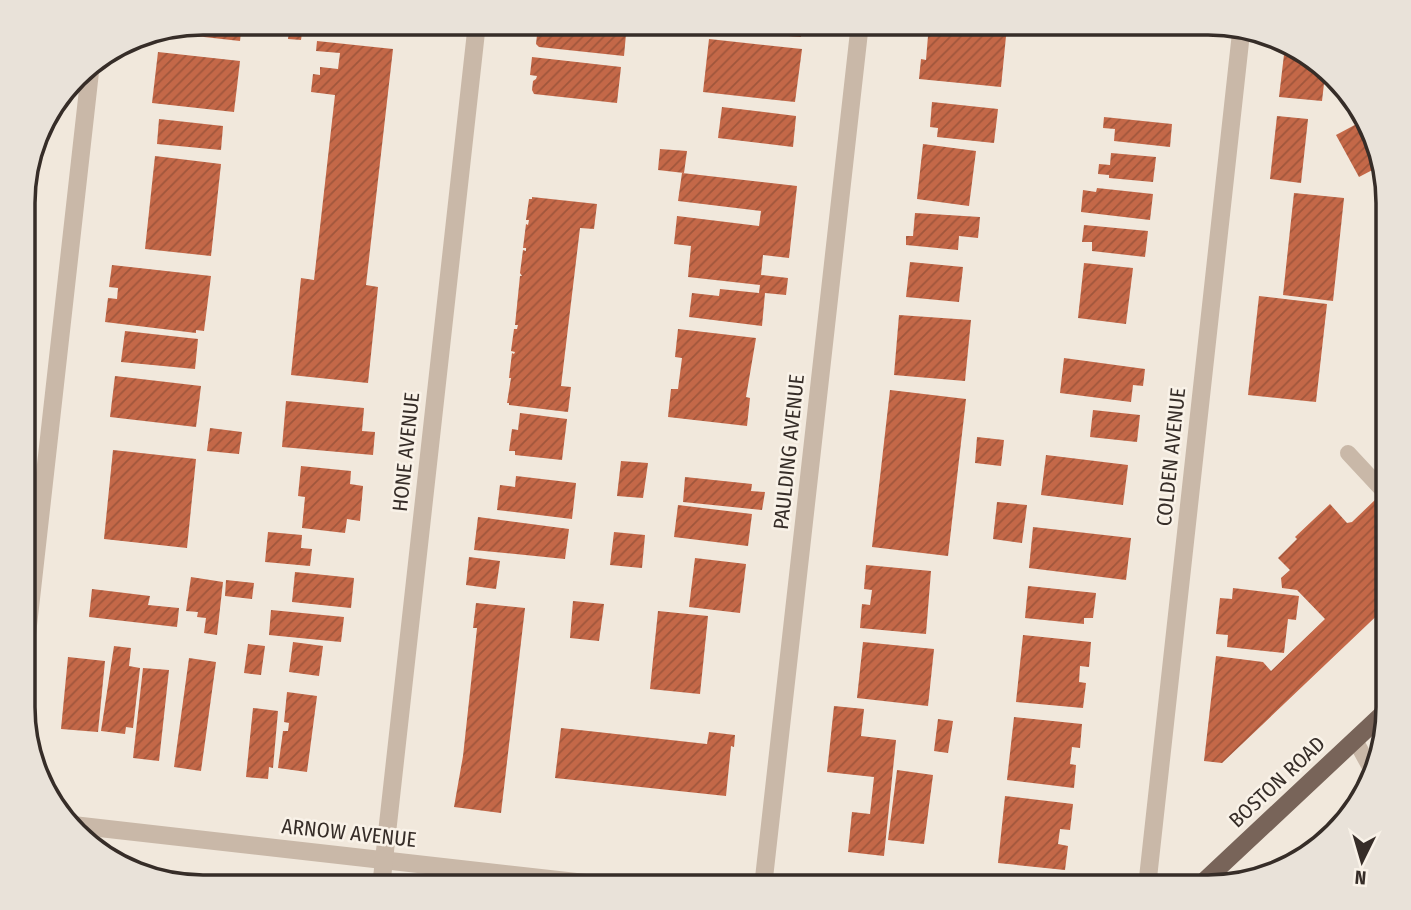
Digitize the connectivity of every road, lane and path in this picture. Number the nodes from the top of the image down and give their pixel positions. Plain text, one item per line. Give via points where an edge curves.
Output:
1 (476, 35) edge
2 (859, 35) edge
3 (1240, 38) edge
4 (89, 80) edge
5 (1348, 453) dead end
6 (1376, 483) edge
7 (35, 563) edge
8 (1376, 721) edge
9 (1355, 740) junction
10 (1367, 761) edge
11 (84, 826) edge
12 (384, 860) junction
13 (382, 875) edge
14 (516, 875) edge
15 (764, 875) edge
16 (1148, 875) edge
17 (1211, 875) edge

1 - 12 street, HONE AVENUE
2 - 15 street, PAULDING AVENUE
3 - 16 street, COLDEN AVENUE
4 - 7 street
5 - 6 lane
8 - 9 main road, BOSTON ROAD
9 - 10 lane
9 - 17 main road, BOSTON ROAD
11 - 12 street, ARNOW AVENUE
12 - 13 street, HONE AVENUE
12 - 14 street, ARNOW AVENUE

